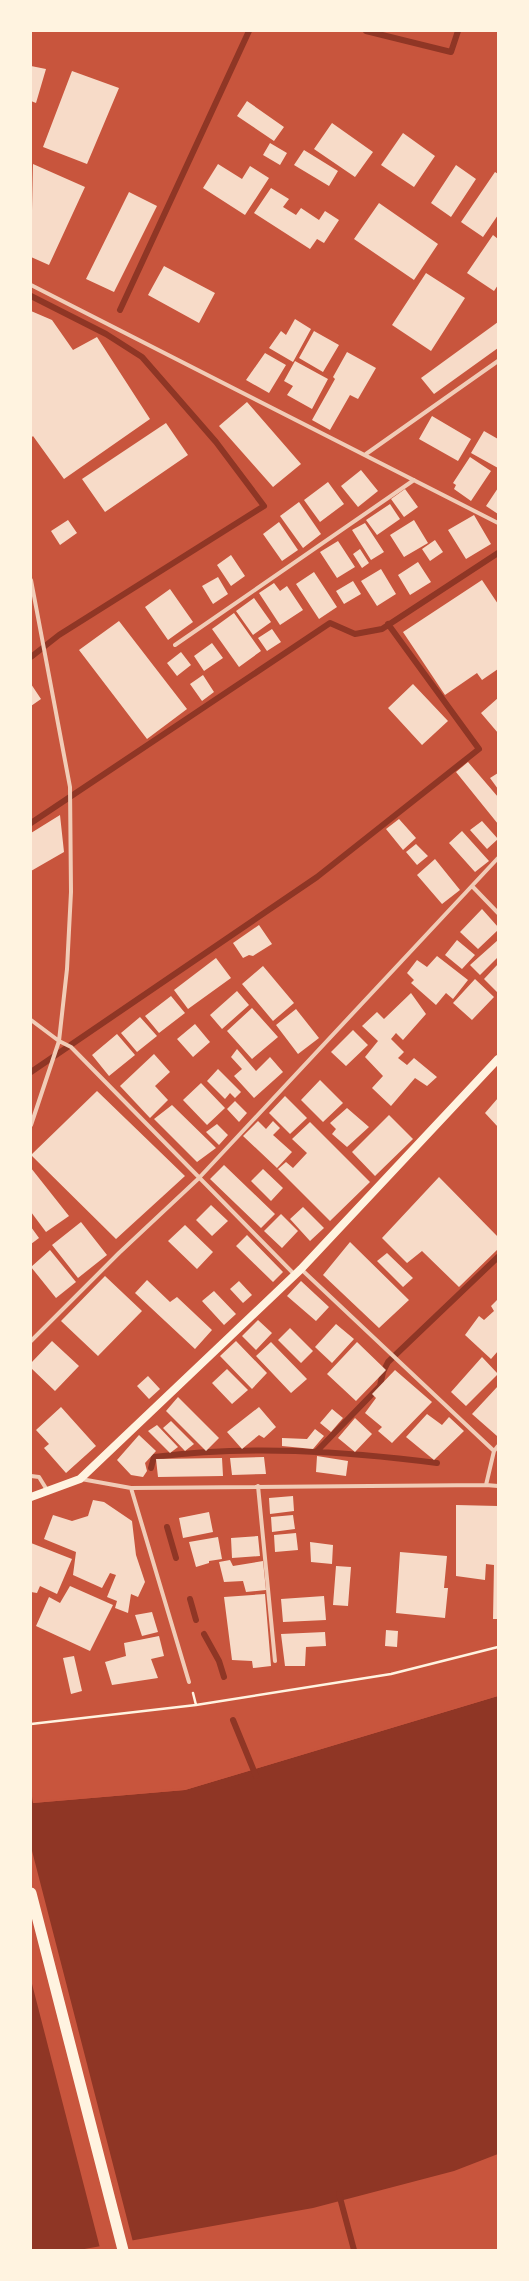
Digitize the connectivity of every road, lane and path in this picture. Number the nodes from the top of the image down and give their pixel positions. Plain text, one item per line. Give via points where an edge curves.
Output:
1 (31, 285) edge
2 (498, 361) edge
3 (366, 454) junction
4 (414, 480) junction
5 (498, 523) edge
6 (31, 580) edge
7 (175, 645) dead end
8 (498, 858) edge
9 (472, 886) junction
10 (498, 913) edge
11 (31, 1020) edge
12 (60, 1041) junction
13 (498, 1058) edge
14 (31, 1125) edge
15 (198, 1179) junction
16 (298, 1272) junction
17 (31, 1341) edge
18 (498, 1446) edge
19 (494, 1451) junction
20 (31, 1476) edge
21 (80, 1479) junction
22 (486, 1484) junction
23 (258, 1486) junction
24 (498, 1486) edge
25 (131, 1488) junction
26 (47, 1490) junction
27 (31, 1497) edge
28 (498, 1647) edge
29 (275, 1661) dead end
30 (189, 1682) dead end
31 (31, 1724) edge
32 (31, 1893) edge
33 (123, 2250) edge

1 - 3 street
2 - 3 street
3 - 4 street
4 - 5 street
4 - 7 street
6 - 12 street via 70,786 71,892
8 - 9 street
9 - 10 street
9 - 15 street
11 - 12 street
12 - 14 street
12 - 15 street via 71,1047
13 - 16 main road
15 - 16 street
15 - 17 street
16 - 19 street
16 - 21 main road
18 - 19 street
19 - 22 street
20 - 26 street via 39,1478
21 - 25 street
21 - 26 main road
22 - 23 street
22 - 24 street
23 - 25 street
23 - 29 street
25 - 30 street
26 - 27 main road
28 - 31 path via 391,1674 196,1705
32 - 33 highway

